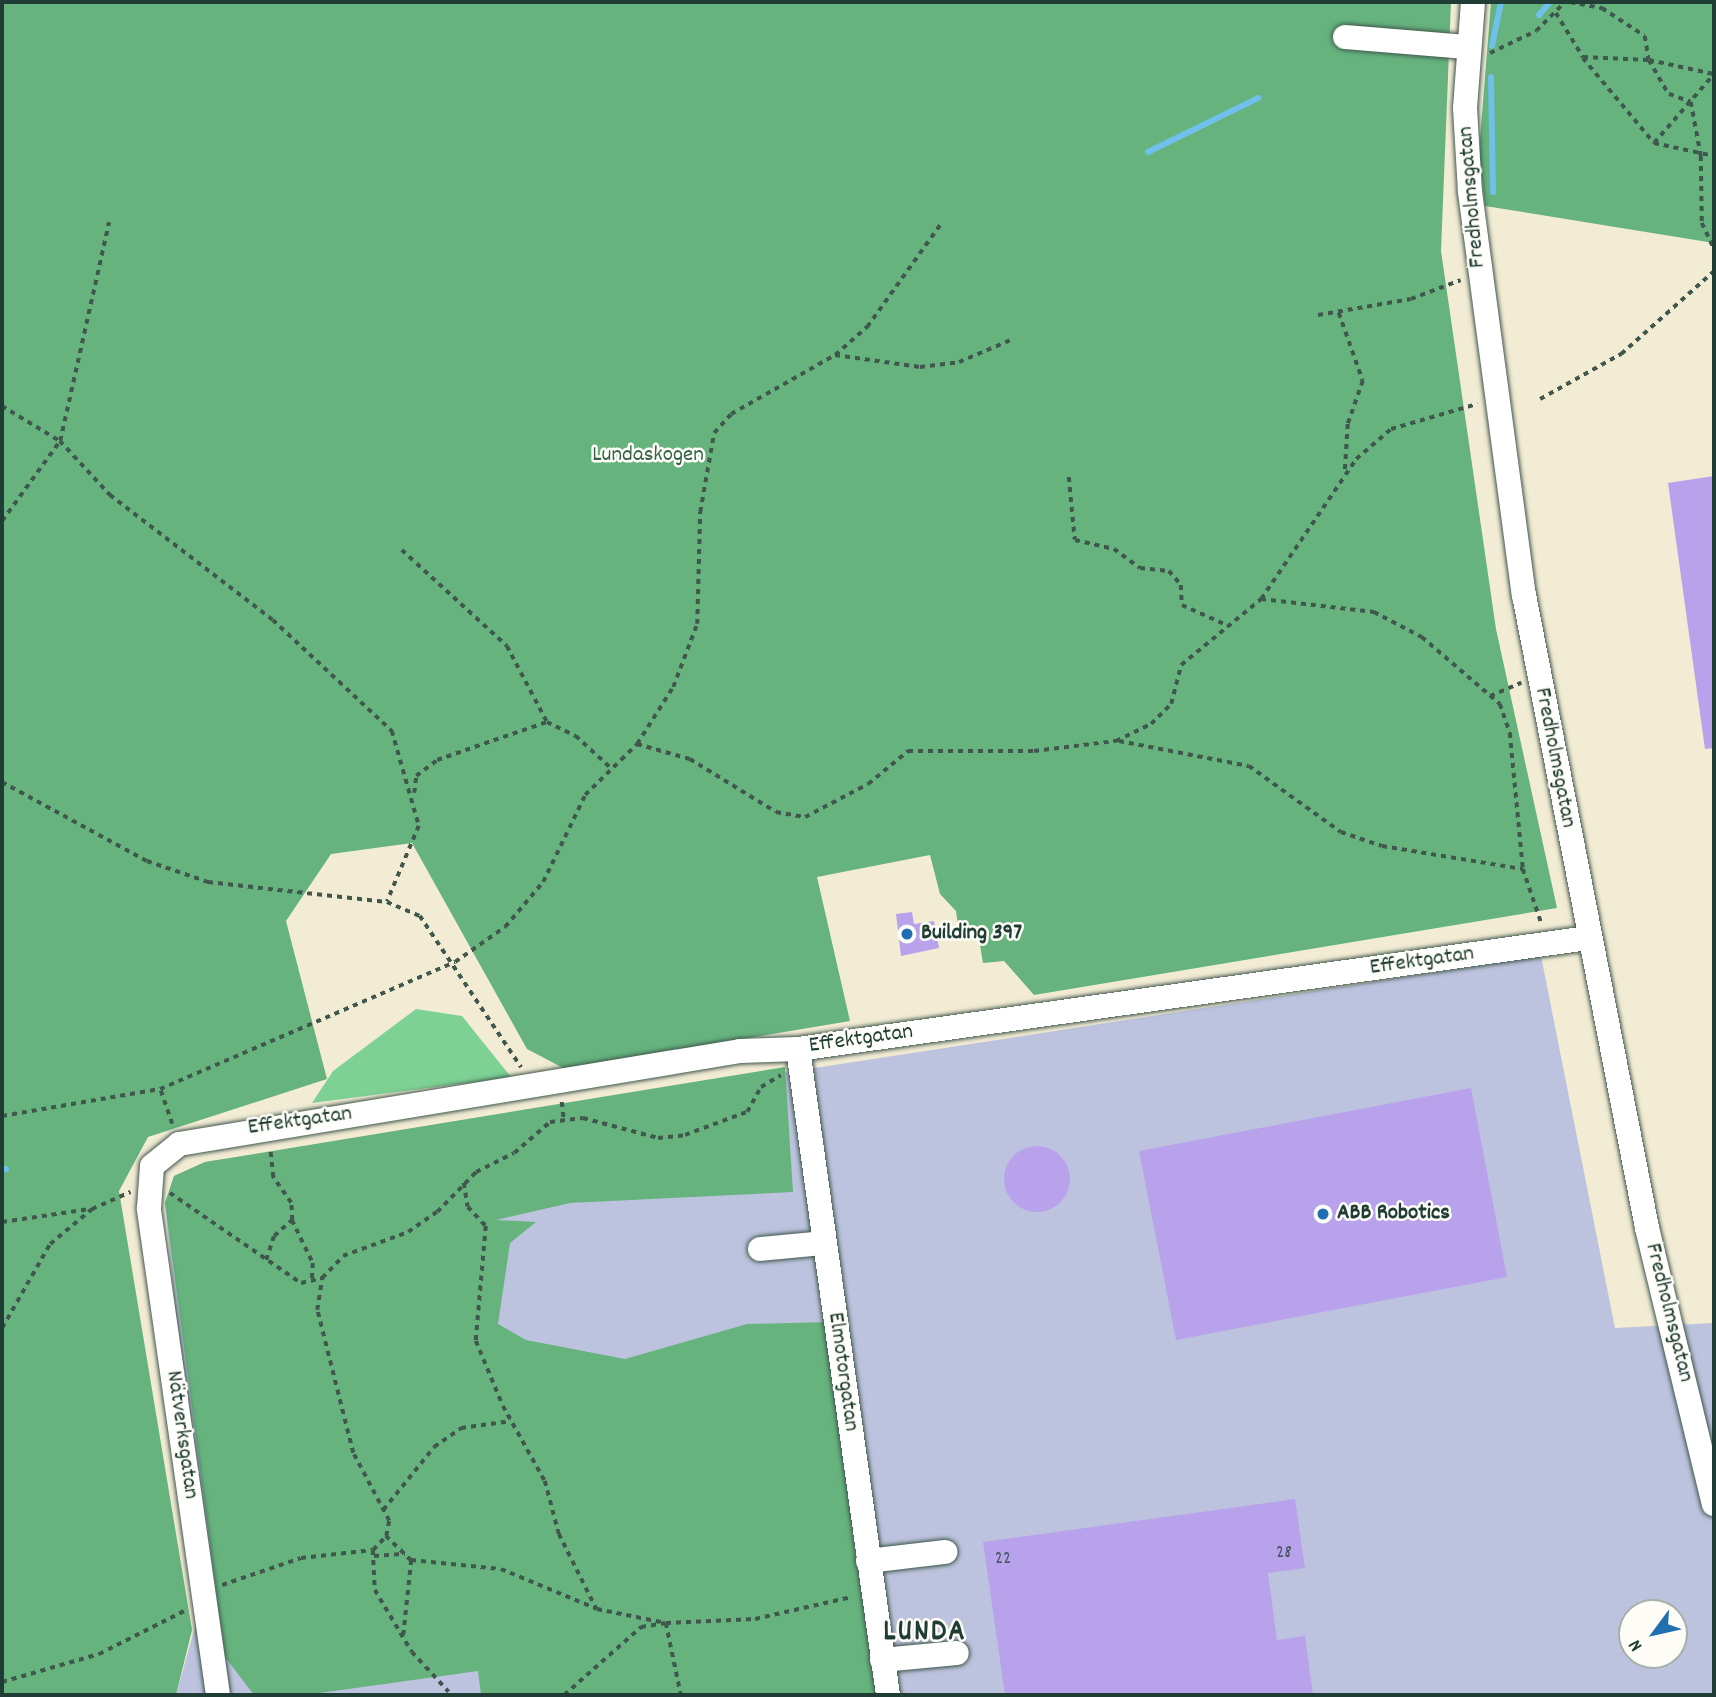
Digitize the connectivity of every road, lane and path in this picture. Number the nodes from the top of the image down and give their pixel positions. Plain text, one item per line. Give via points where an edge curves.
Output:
1 (1473, 2) edge
2 (1567, 2) edge
3 (1556, 13) junction
4 (1345, 37) dead end
5 (1467, 51) junction
6 (1583, 57) junction
7 (1648, 60) junction
8 (1714, 74) edge
9 (1690, 102) junction
10 (1654, 143) junction
11 (1701, 156) junction
12 (1714, 156) edge
13 (109, 222) dead end
14 (940, 225) dead end
15 (1714, 249) edge
16 (1714, 271) edge
17 (1479, 273) junction
18 (1339, 313) junction
19 (1318, 315) dead end
20 (1013, 339) dead end
21 (835, 355) junction
22 (1540, 399) dead end
23 (1497, 400) junction
24 (2, 406) edge
25 (60, 441) junction
26 (1345, 474) junction
27 (1069, 477) dead end
28 (2, 521) edge
29 (402, 550) dead end
30 (1261, 599) junction
31 (1229, 626) junction
32 (1538, 676) junction
33 (1490, 696) junction
34 (547, 722) junction
35 (1116, 741) junction
36 (637, 744) junction
37 (612, 769) junction
38 (2, 782) edge
39 (413, 794) junction
40 (1523, 869) junction
41 (387, 902) junction
42 (1588, 938) junction
43 (1549, 944) junction
44 (455, 962) junction
45 (798, 1049) junction
46 (801, 1074) junction
47 (532, 1087) junction
48 (160, 1089) junction
49 (2, 1116) edge
50 (265, 1128) junction
51 (179, 1144) junction
52 (149, 1180) junction
53 (464, 1183) junction
54 (92, 1209) junction
55 (292, 1220) junction
56 (2, 1222) edge
57 (824, 1243) junction
58 (760, 1250) dead end
59 (266, 1261) junction
60 (322, 1278) junction
61 (312, 1280) junction
62 (2, 1328) edge
63 (511, 1421) junction
64 (1714, 1500) edge
65 (383, 1510) junction
66 (386, 1536) junction
67 (373, 1550) junction
68 (945, 1552) dead end
69 (405, 1554) junction
70 (374, 1556) junction
71 (411, 1560) junction
72 (868, 1561) junction
73 (873, 1592) junction
74 (205, 1597) junction
75 (597, 1609) junction
76 (666, 1623) junction
77 (403, 1637) junction
78 (957, 1653) dead end
79 (882, 1660) junction
80 (2, 1682) edge
81 (449, 1692) dead end
82 (218, 1695) edge
83 (564, 1695) edge
84 (681, 1695) edge
85 (888, 1695) edge

1 - 5 street, Fredholmsgatan
2 - 3 path
2 - 7 path via 1602,8 1645,36
3 - 5 path via 1518,43
3 - 6 path
4 - 5 street
5 - 17 street, Fredholmsgatan
6 - 7 path
6 - 10 path via 1621,111
7 - 8 path
7 - 9 path via 1669,94
8 - 9 path
9 - 10 path
9 - 11 path
10 - 11 path
11 - 12 path
11 - 15 path via 1702,223
13 - 25 path
14 - 21 path via 867,327
16 - 22 path via 1621,355
17 - 18 path via 1410,299
17 - 23 street, Fredholmsgatan
18 - 19 path
18 - 26 path via 1363,381 1348,424
20 - 21 path via 959,362 920,367
21 - 36 path via 731,414 714,433 700,512 697,624 673,687
23 - 26 path via 1428,414 1391,429
23 - 32 street, Fredholmsgatan
24 - 25 path
25 - 28 path
25 - 39 path via 110,495 273,620 375,711 392,731
26 - 30 path
27 - 31 path via 1074,540 1114,549 1140,568 1169,571 1181,585 1182,604
29 - 34 path via 507,646
30 - 31 path
30 - 33 path via 1393,618
31 - 35 path via 1181,665 1171,704 1151,724
32 - 33 path
32 - 42 street, Fredholmsgatan
33 - 40 path via 1510,733
34 - 37 path via 576,736
34 - 39 path via 437,760 416,776
35 - 36 path via 1034,751 908,751 830,808 790,818 690,759
35 - 40 path via 1249,766 1341,832 1382,846
36 - 37 path
37 - 44 path via 585,795 543,882 506,927
38 - 41 path via 146,861 208,882
39 - 41 path via 419,826
40 - 43 path
41 - 44 path via 420,916
42 - 43 street, Effektgatan
42 - 64 street, Fredholmsgatan via 1647,1228
43 - 45 street, Effektgatan
44 - 47 path
44 - 48 path
45 - 46 street, Elmotorgatan
45 - 47 street, Effektgatan via 740,1051
46 - 53 path via 778,1075 761,1087 747,1112 685,1135 659,1138 583,1118 550,1122
46 - 57 street, Elmotorgatan
47 - 50 street, Effektgatan
48 - 49 path
48 - 51 path
50 - 51 street, Effektgatan
50 - 55 path via 274,1177 291,1203
51 - 52 street via 159,1157
52 - 54 path
52 - 59 path via 187,1200
52 - 74 street, Nätverksgatan
53 - 60 path via 438,1212 408,1232 343,1256
53 - 63 path via 468,1208 486,1226 476,1341
54 - 56 path
54 - 62 path via 34,1261
55 - 59 path via 274,1236
55 - 61 path via 313,1263
57 - 58 street
57 - 72 street, Elmotorgatan
59 - 61 path via 301,1283
60 - 61 path
60 - 65 path via 317,1310 323,1342 353,1453
63 - 65 path via 461,1428 434,1447
63 - 75 path via 545,1481 558,1534
65 - 66 path via 389,1521
66 - 67 path
66 - 69 path
67 - 70 path
67 - 74 path via 301,1558 236,1578
68 - 72 street
69 - 70 path
69 - 71 path
70 - 77 path via 375,1590
71 - 75 path via 501,1569
71 - 77 path
72 - 73 street, Elmotorgatan
73 - 76 path via 755,1619
73 - 79 street, Elmotorgatan
74 - 80 path via 99,1654
74 - 82 street, Nätverksgatan
75 - 76 path
76 - 83 path via 641,1627
76 - 84 path
77 - 81 path
78 - 79 street
79 - 85 street, Elmotorgatan

